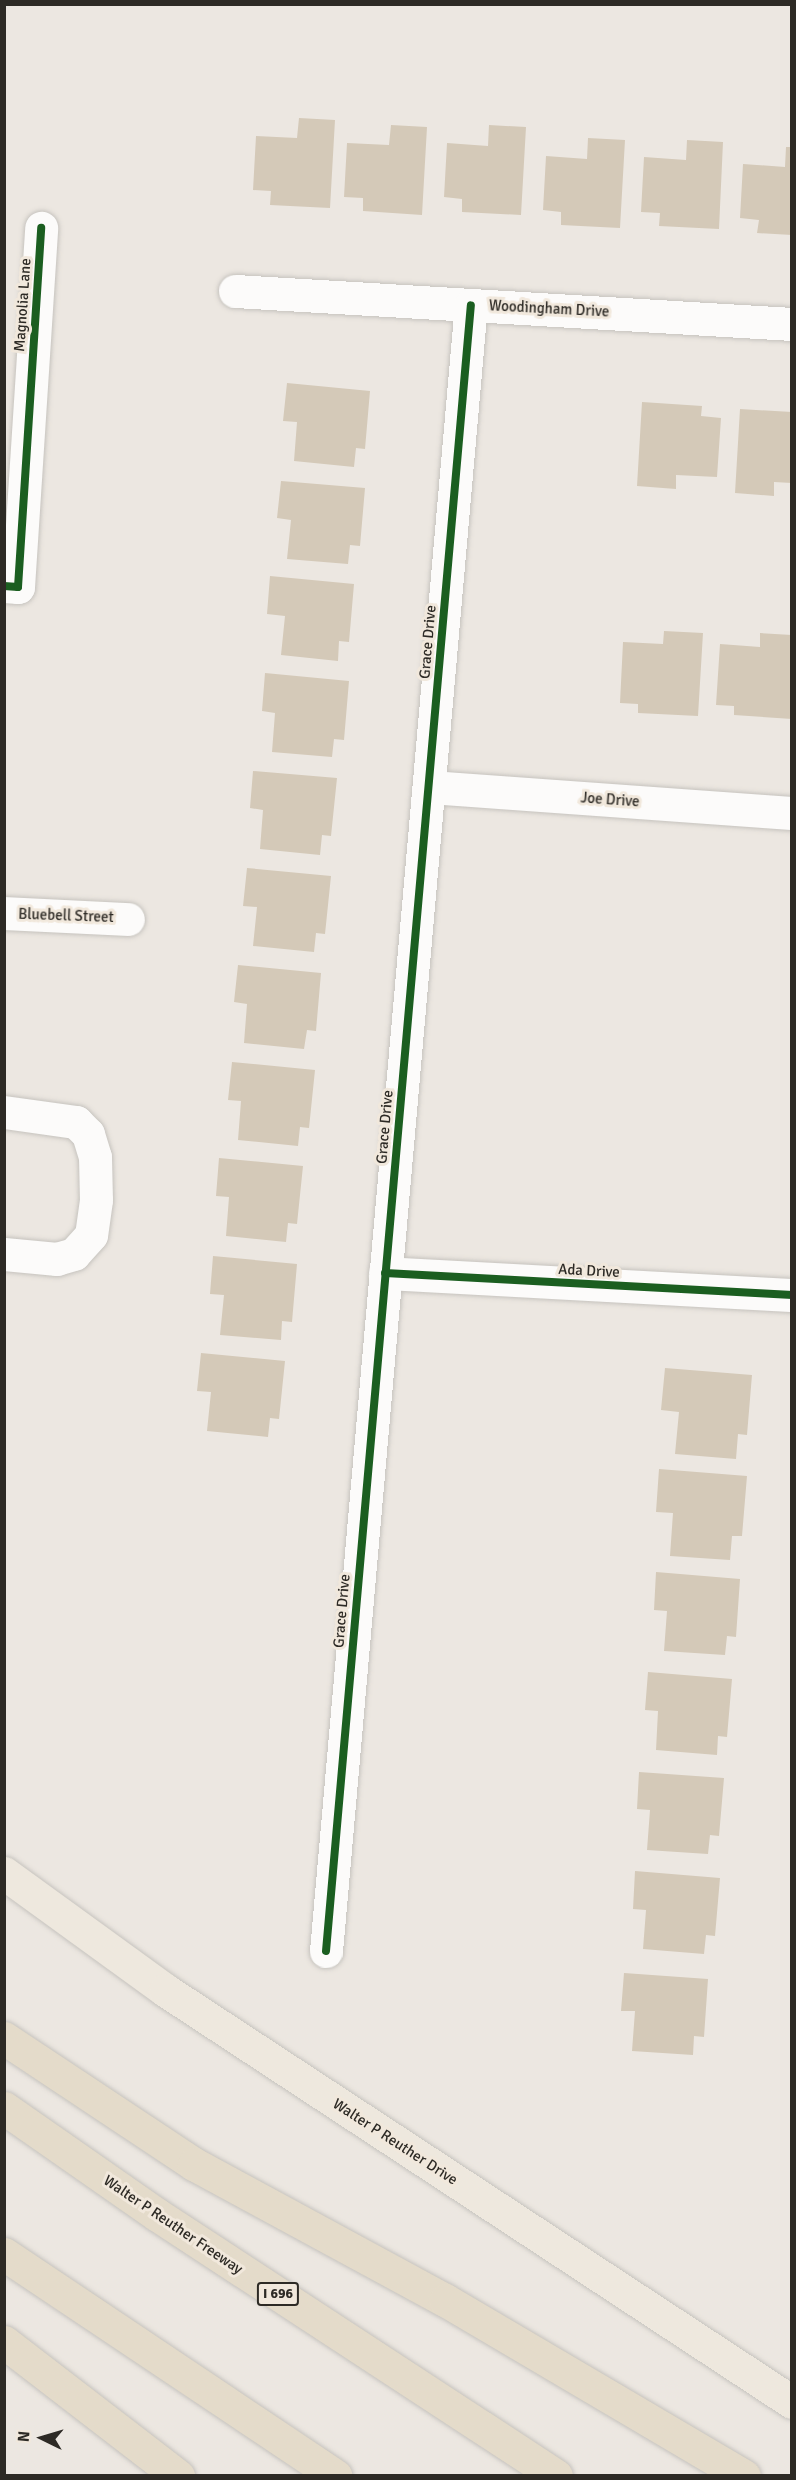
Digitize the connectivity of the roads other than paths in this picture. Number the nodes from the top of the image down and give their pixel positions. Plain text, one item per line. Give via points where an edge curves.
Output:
1 (41, 228) dead end
2 (236, 291) dead end
3 (471, 304) junction
4 (792, 324) edge
5 (4, 586) edge
6 (429, 787) junction
7 (792, 813) edge
8 (4, 913) edge
9 (128, 919) dead end
10 (4, 1112) edge
11 (4, 1254) edge
12 (385, 1273) junction
13 (792, 1296) edge
14 (4, 1873) edge
15 (326, 1951) dead end
16 (4, 2038) edge
17 (4, 2108) edge
18 (4, 2254) edge
19 (4, 2342) edge
20 (792, 2402) edge
21 (178, 2475) edge
22 (336, 2475) edge
23 (556, 2475) edge
24 (744, 2475) edge

1 - 5 street, Magnolia Lane via 18,587
2 - 3 street, Woodingham Drive
3 - 4 street, Woodingham Drive
3 - 6 street, Grace Drive
6 - 7 street, Joe Drive
6 - 12 street, Grace Drive
8 - 9 street, Bluebell Street
10 - 11 street via 56,1116 76,1122 88,1134 94,1157 91,1235 74,1254 57,1259
12 - 13 street, Ada Drive
12 - 15 street, Grace Drive
14 - 20 main road, Walter P Reuther Drive via 165,1990
16 - 24 highway via 194,2164 445,2301
17 - 23 highway, Walter P Reuther Freeway / I 696 via 156,2214
18 - 22 highway
19 - 21 highway

